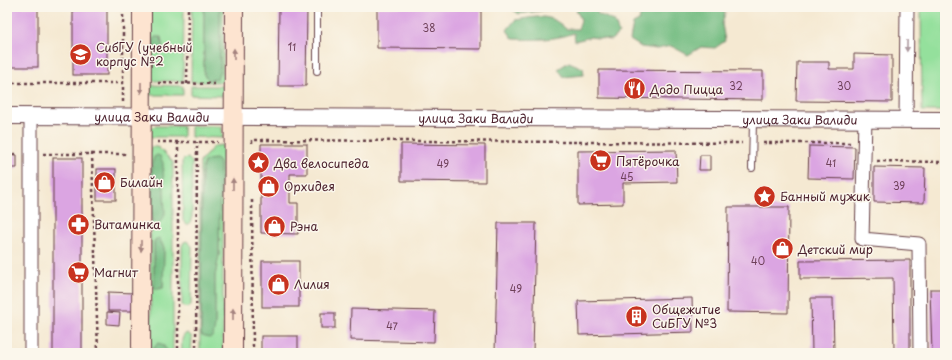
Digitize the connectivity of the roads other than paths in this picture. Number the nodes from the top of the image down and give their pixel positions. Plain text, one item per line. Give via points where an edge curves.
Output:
1 (142, 7) edge
2 (234, 7) edge
3 (317, 7) edge
4 (907, 7) edge
5 (317, 71) dead end
6 (7, 116) edge
7 (32, 116) junction
8 (142, 116) junction
9 (234, 117) junction
10 (753, 119) junction
11 (864, 119) junction
12 (906, 120) junction
13 (945, 120) edge
14 (752, 168) dead end
15 (31, 353) edge
16 (141, 353) edge
17 (233, 353) edge
18 (920, 353) edge

1 -> 8 main road
9 -> 2 main road
3 - 5 lane
4 -> 12 street
6 - 7 street, улица Заки Валиди
7 - 8 street, улица Заки Валиди
7 - 15 street
8 - 9 street, улица Заки Валиди
8 -> 16 main road
9 - 10 street, улица Заки Валиди
17 -> 9 main road
10 - 11 street, улица Заки Валиди
10 - 14 lane
11 - 12 street, улица Заки Валиди
11 - 18 street via 862,239 920,244
12 - 13 street, улица Заки Валиди

